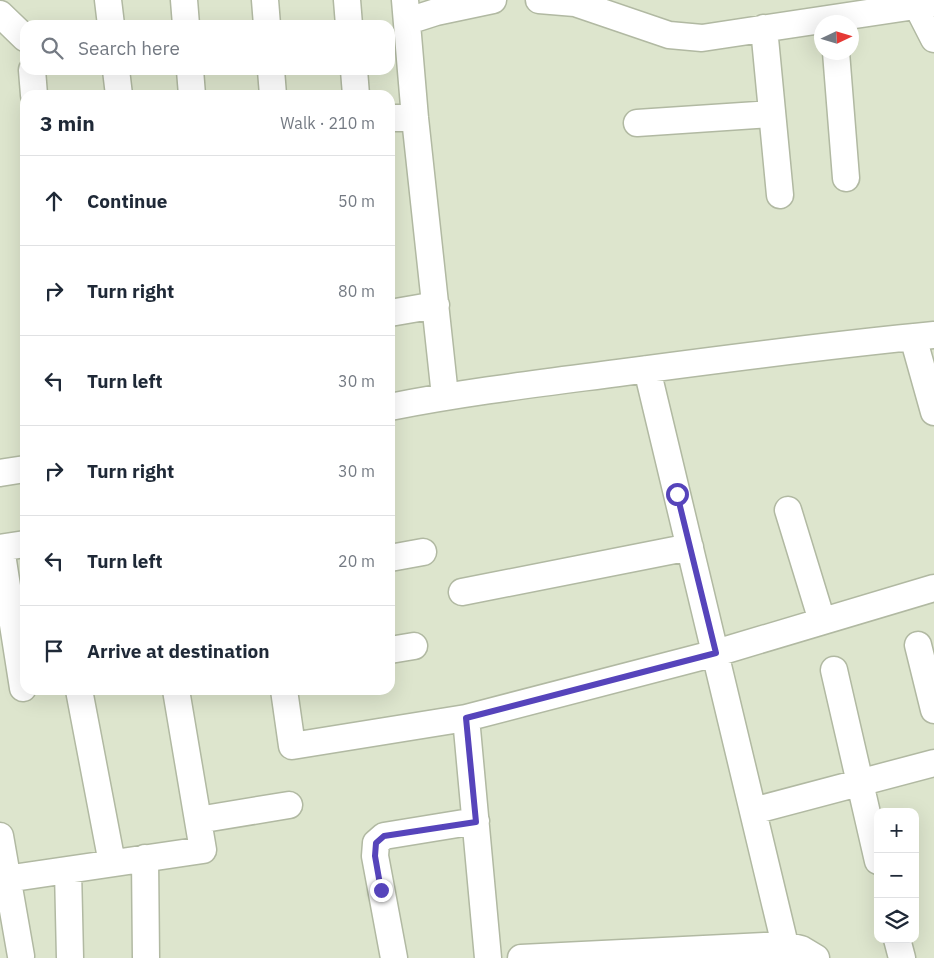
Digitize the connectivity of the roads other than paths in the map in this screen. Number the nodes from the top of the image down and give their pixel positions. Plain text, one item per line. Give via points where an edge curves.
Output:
1 (108, 0) edge
2 (184, 0) edge
3 (265, 0) edge
4 (347, 0) edge
5 (494, 0) edge
6 (539, 0) edge
7 (921, 3) edge
8 (407, 11) edge
9 (0, 14) edge
10 (859, 15) edge
11 (110, 20) edge
12 (186, 20) edge
13 (267, 20) edge
14 (349, 20) edge
15 (814, 22) edge
16 (764, 28) junction
17 (20, 33) edge
18 (934, 38) edge
19 (837, 60) edge
20 (32, 75) edge
21 (117, 75) edge
22 (190, 75) edge
23 (271, 75) edge
24 (354, 75) edge
25 (34, 90) edge
26 (118, 90) edge
27 (192, 90) edge
28 (273, 90) edge
29 (356, 90) edge
30 (772, 114) junction
31 (403, 118) edge
32 (637, 123) dead end
33 (846, 178) dead end
34 (780, 195) dead end
35 (436, 305) junction
36 (395, 312) edge
37 (923, 336) edge
38 (647, 369) junction
39 (445, 396) junction
40 (395, 406) edge
41 (934, 412) edge
42 (20, 470) edge
43 (0, 473) edge
44 (788, 510) dead end
45 (9, 547) edge
46 (690, 547) junction
47 (423, 552) dead end
48 (395, 557) edge
49 (934, 588) edge
50 (462, 592) dead end
51 (822, 622) junction
52 (918, 645) dead end
53 (716, 653) junction
54 (834, 670) dead end
55 (16, 689) edge
56 (80, 695) edge
57 (177, 695) edge
58 (285, 695) edge
59 (934, 710) edge
60 (466, 718) junction
61 (934, 763) edge
62 (859, 783) junction
63 (289, 805) dead end
64 (753, 810) junction
65 (198, 820) junction
66 (476, 822) junction
67 (0, 836) edge
68 (876, 853) edge
69 (145, 858) junction
70 (112, 863) junction
71 (68, 870) junction
72 (4, 879) edge
73 (898, 943) edge
74 (786, 944) junction
75 (21, 956) dead end
76 (70, 958) edge
77 (146, 958) edge
78 (394, 958) edge
79 (488, 958) edge
80 (520, 958) edge
81 (816, 958) edge
82 (902, 958) edge

1 - 11 street
2 - 12 street
3 - 13 street
4 - 14 street
5 - 8 street via 436,12
6 - 16 street via 575,4 669,35 702,38
7 - 10 street
7 - 18 street
8 - 31 street
9 - 17 street
15 - 16 street
16 - 30 street
19 - 33 street
20 - 25 street
21 - 26 street
22 - 27 street
23 - 28 street
24 - 29 street
30 - 32 street
30 - 34 street
31 - 35 street
35 - 36 street
35 - 39 street
37 - 38 street
37 - 41 street
38 - 39 street
38 - 46 street
39 - 40 street
42 - 43 street
44 - 51 street
45 - 55 street
46 - 50 street
46 - 53 street
47 - 48 street
49 - 51 street
51 - 53 street
52 - 59 street
53 - 60 street
53 - 64 street
54 - 62 street
56 - 70 street
57 - 65 street
58 - 60 street via 292,746
60 - 66 street
61 - 62 street
62 - 64 street
62 - 68 street
63 - 65 street
64 - 74 street
65 - 69 street via 203,850
66 - 78 street via 384,836 376,843 375,856
66 - 79 street
67 - 72 street
69 - 70 street
69 - 77 street
70 - 71 street
71 - 72 street
71 - 76 street
72 - 75 street
73 - 82 street
74 - 80 street
74 - 81 street

